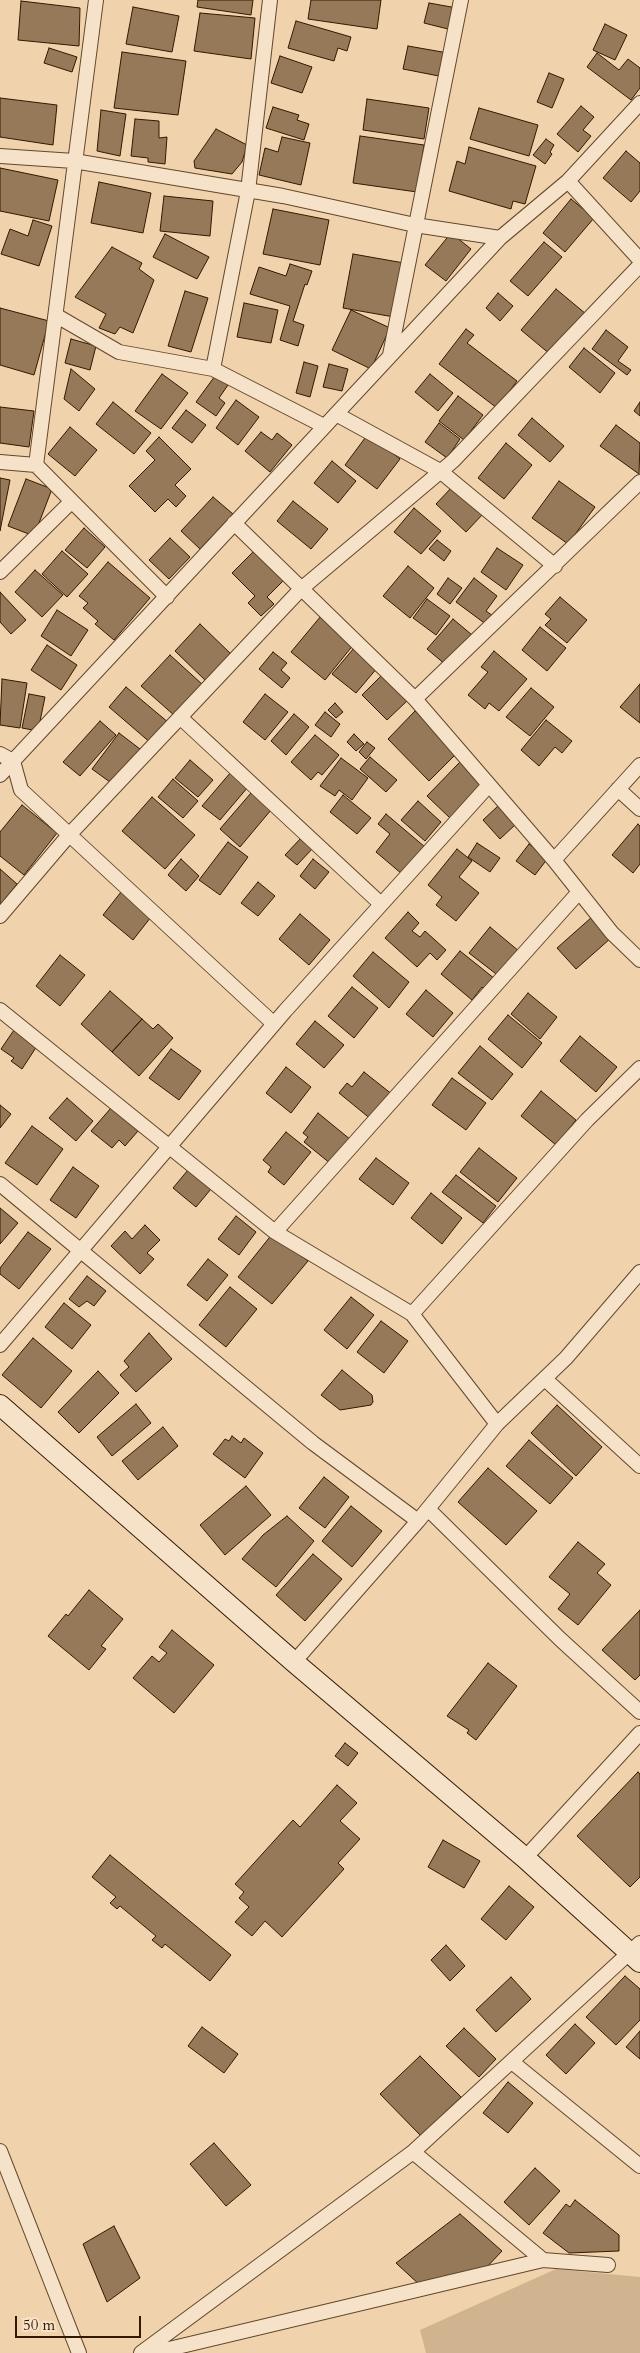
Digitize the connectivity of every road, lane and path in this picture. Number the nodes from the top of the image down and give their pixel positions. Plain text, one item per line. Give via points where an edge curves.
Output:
1 (96, 0) edge
2 (270, 0) edge
3 (461, 0) edge
4 (640, 103) edge
5 (0, 156) edge
6 (74, 161) junction
7 (568, 181) junction
8 (248, 190) junction
9 (415, 225) junction
10 (500, 238) junction
11 (640, 260) edge
12 (640, 265) edge
13 (57, 316) junction
14 (390, 356) junction
15 (213, 369) junction
16 (336, 414) junction
17 (324, 426) junction
18 (0, 462) edge
19 (36, 465) junction
20 (440, 471) junction
21 (640, 482) edge
22 (71, 502) junction
23 (234, 523) junction
24 (555, 566) junction
25 (0, 572) edge
26 (301, 589) junction
27 (167, 597) junction
28 (415, 699) junction
29 (180, 717) junction
30 (0, 754) edge
31 (13, 761) junction
32 (640, 765) edge
33 (0, 775) edge
34 (489, 785) junction
35 (618, 789) junction
36 (640, 809) edge
37 (69, 835) junction
38 (554, 860) junction
39 (579, 892) junction
40 (381, 904) junction
41 (0, 916) edge
42 (640, 960) edge
43 (0, 1010) edge
44 (274, 1024) junction
45 (640, 1068) edge
46 (169, 1147) junction
47 (0, 1184) edge
48 (275, 1232) junction
49 (81, 1251) junction
50 (640, 1272) edge
51 (412, 1314) junction
52 (0, 1346) edge
53 (544, 1378) junction
54 (0, 1405) edge
55 (497, 1424) junction
56 (640, 1466) edge
57 (428, 1509) junction
58 (418, 1521) junction
59 (294, 1662) junction
60 (640, 1712) edge
61 (640, 1733) edge
62 (525, 1858) junction
63 (637, 1953) edge
64 (512, 2062) junction
65 (0, 2151) edge
66 (412, 2152) junction
67 (640, 2166) edge
68 (543, 2260) junction
69 (608, 2264) dead end
70 (79, 2353) edge
71 (141, 2353) edge
72 (152, 2353) edge

1 - 6 street
2 - 8 street
3 - 9 street
4 - 7 street
5 - 6 street
6 - 8 street
6 - 13 street
7 - 10 street
7 - 11 street
8 - 9 street
8 - 15 street
9 - 10 street
9 - 14 street
10 - 14 street
12 - 20 street
13 - 15 street via 119,352
13 - 19 street
14 - 16 street
15 - 17 street
16 - 17 street
16 - 20 street
17 - 23 street
18 - 19 street
19 - 22 street
20 - 24 street
20 - 26 street
21 - 24 street
22 - 25 street
22 - 27 street
23 - 26 street
23 - 27 street
24 - 28 street
26 - 28 street
26 - 29 street
27 - 31 street
28 - 34 street
29 - 37 street
29 - 40 street
30 - 31 street
31 - 33 street
31 - 37 street via 21,790
32 - 35 street
34 - 38 street
34 - 40 street
35 - 36 street
35 - 38 street
37 - 41 street
37 - 44 street
38 - 39 street
39 - 42 street via 612,933
39 - 48 street
40 - 44 street
43 - 46 street
44 - 46 street
45 - 51 street via 586,1120
46 - 48 street
46 - 49 street
47 - 49 street
48 - 51 street
49 - 52 street
49 - 58 street via 313,1442
50 - 53 street via 566,1358
51 - 55 street
53 - 55 street
53 - 56 street
54 - 59 street
55 - 57 street
57 - 58 street
57 - 60 street via 560,1639
58 - 59 street
59 - 62 street
61 - 62 street
62 - 63 street
63 - 64 street
64 - 66 street
64 - 67 street
65 - 70 street
66 - 68 street
66 - 71 street
68 - 69 street
68 - 72 street

